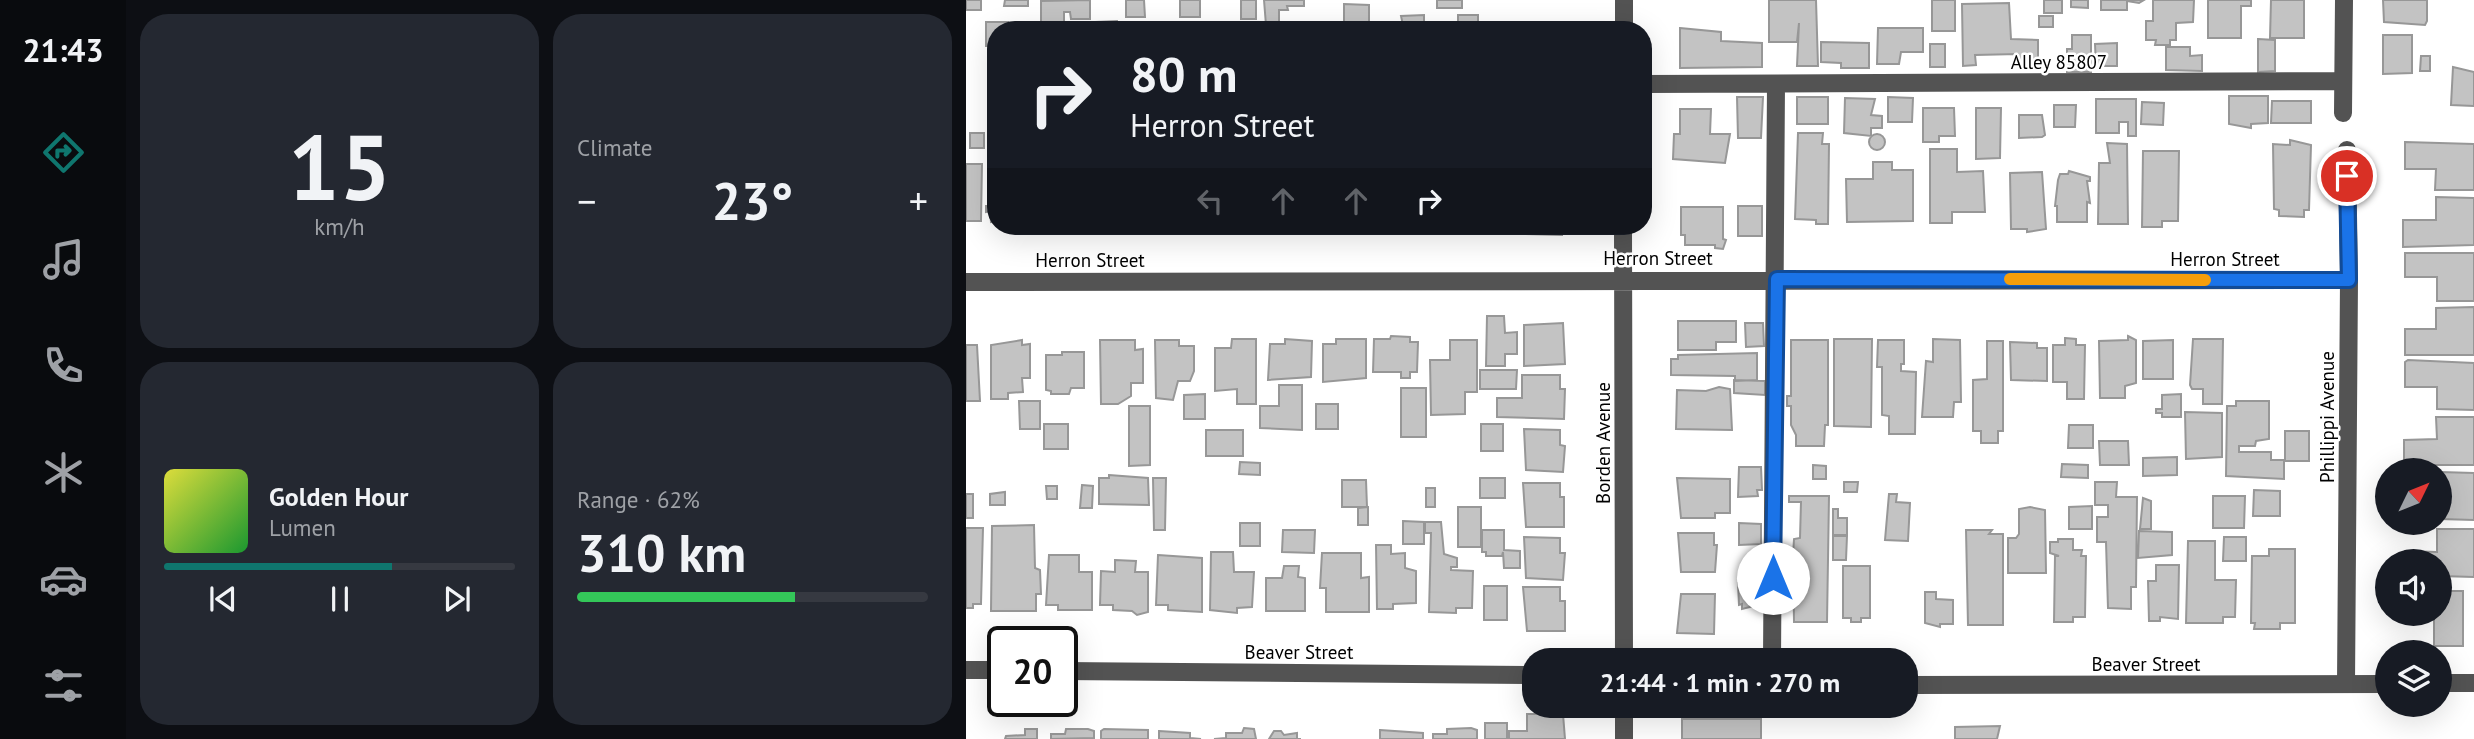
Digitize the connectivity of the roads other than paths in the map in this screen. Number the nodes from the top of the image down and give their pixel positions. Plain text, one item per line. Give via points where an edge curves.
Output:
1 (1623, 0) edge
2 (2344, 0) edge
3 (1624, 21) edge
4 (2343, 81) junction
5 (1652, 84) edge
6 (1776, 85) junction
7 (2343, 113) dead end
8 (2347, 150) dead end
9 (1623, 235) edge
10 (1623, 278) junction
11 (1777, 279) junction
12 (2349, 280) junction
13 (966, 282) edge
14 (1624, 648) edge
15 (1772, 648) edge
16 (966, 670) edge
17 (987, 670) edge
18 (1078, 671) edge
19 (1522, 675) edge
20 (2452, 683) edge
21 (2474, 683) edge
22 (2346, 684) junction
23 (2375, 684) edge
24 (1918, 685) edge
25 (1624, 718) edge
26 (1624, 739) edge

1 - 3 street
2 - 4 street
4 - 6 street, Alley 85807
4 - 7 street
5 - 6 street, Alley 85807
6 - 11 street
8 - 12 street, Phillippi Avenue
9 - 10 street, Borden Avenue
10 - 11 street, Herron Street
10 - 13 street, Herron Street
10 - 14 street, Borden Avenue
11 - 12 street, Herron Street
11 - 15 street
12 - 22 street, Phillippi Avenue
16 - 17 street
18 - 19 street, Beaver Street
20 - 21 street
22 - 23 street, Beaver Street
22 - 24 street, Beaver Street
25 - 26 street

